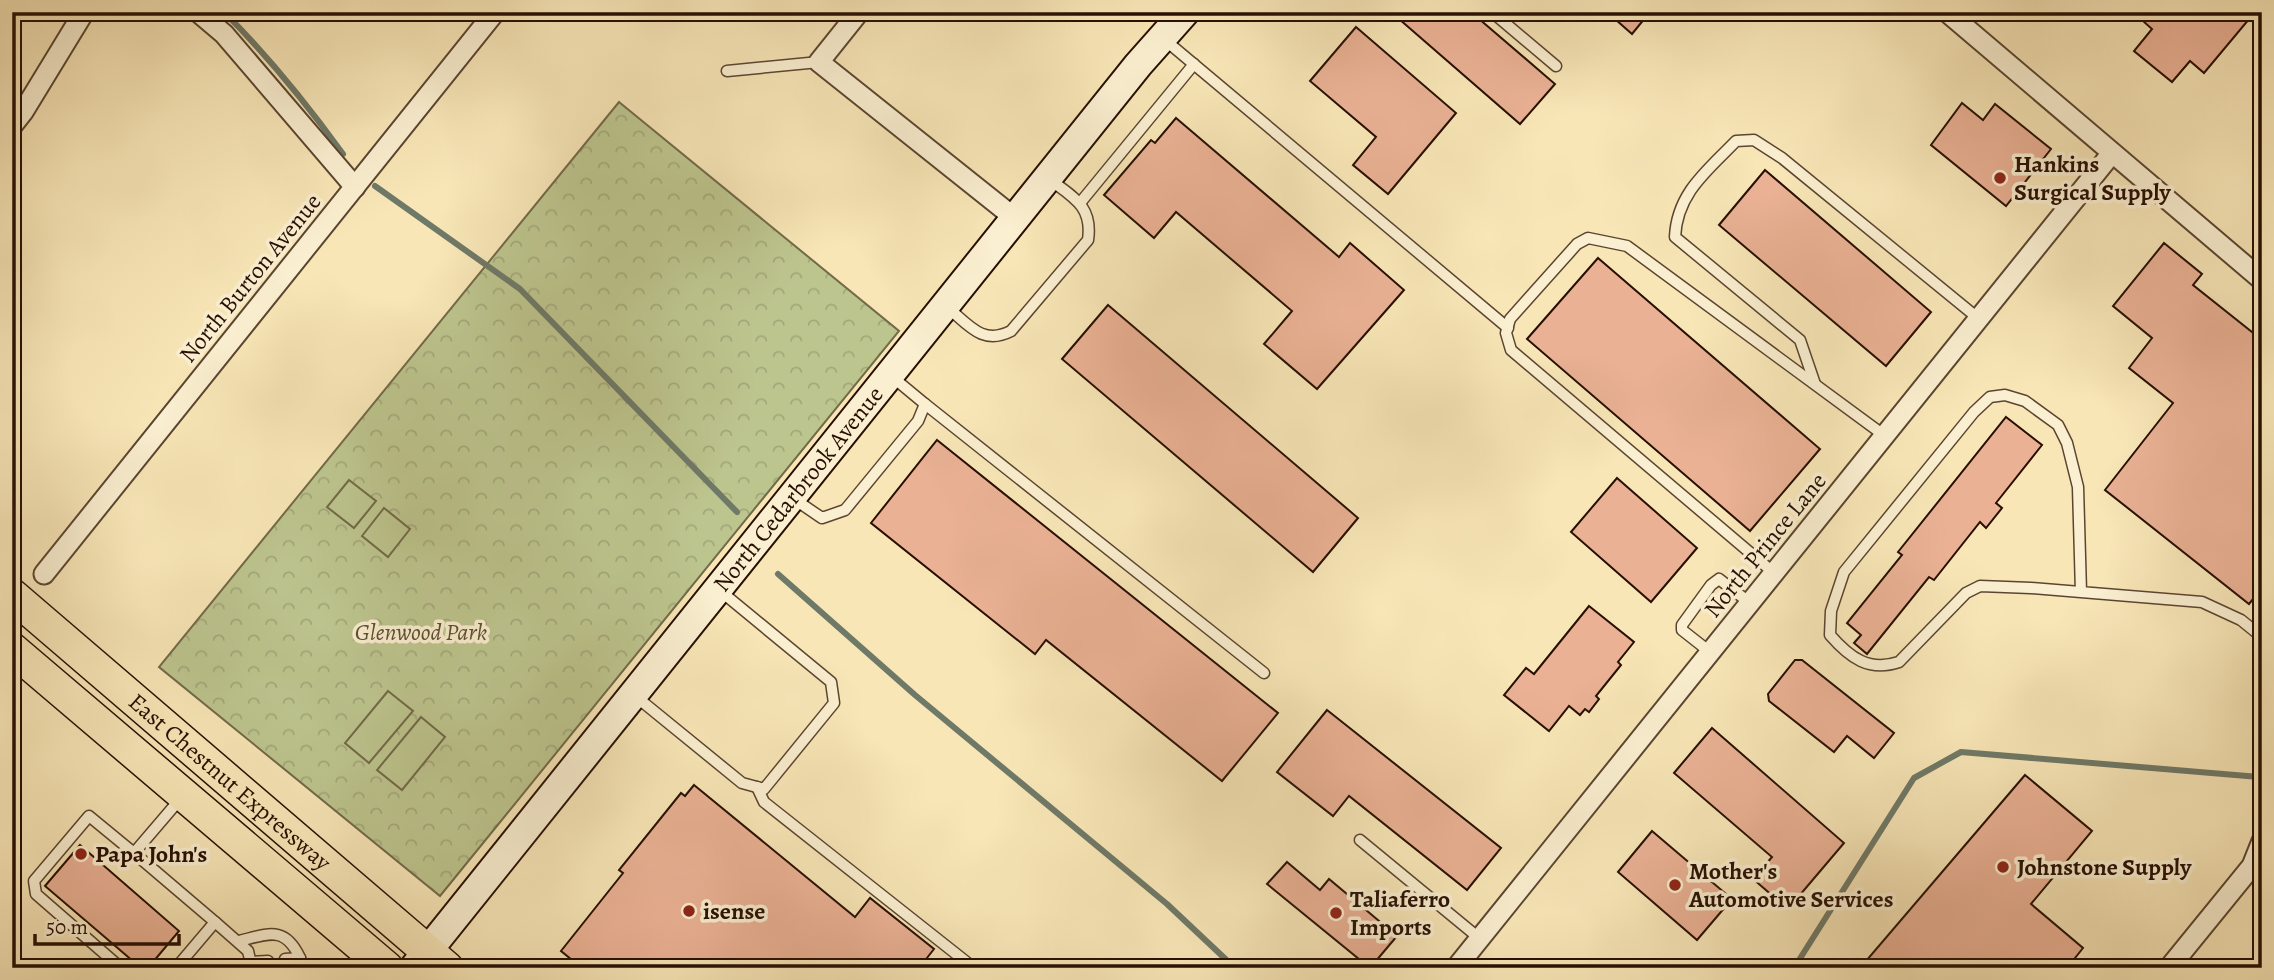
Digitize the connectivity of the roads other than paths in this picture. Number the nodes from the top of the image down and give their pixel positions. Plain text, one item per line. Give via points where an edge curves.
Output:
1 (84, 12) edge
2 (198, 12) edge
3 (495, 12) edge
4 (859, 12) edge
5 (1185, 12) edge
6 (1492, 12) edge
7 (1947, 12) edge
8 (1162, 37) junction
9 (819, 62) junction
10 (1194, 64) junction
11 (1556, 66) dead end
12 (727, 71) dead end
13 (12, 126) edge
14 (2112, 153) junction
15 (1048, 179) junction
16 (355, 187) junction
17 (1080, 203) junction
18 (1016, 219) junction
19 (2262, 280) edge
20 (946, 306) junction
21 (1979, 319) junction
22 (1508, 328) junction
23 (890, 375) junction
24 (1815, 384) junction
25 (925, 404) junction
26 (1885, 436) junction
27 (792, 497) junction
28 (44, 573) dead end
29 (1774, 573) junction
30 (718, 589) junction
31 (2081, 592) junction
32 (12, 595) edge
33 (1750, 603) junction
34 (2262, 637) edge
35 (12, 649) edge
36 (1710, 652) junction
37 (1264, 673) dead end
38 (633, 695) junction
39 (757, 787) junction
40 (184, 795) junction
41 (1360, 840) dead end
42 (2262, 841) edge
43 (134, 853) junction
44 (215, 922) junction
45 (1479, 938) junction
46 (239, 941) junction
47 (285, 959) dead end
48 (268, 961) dead end
49 (429, 962) edge
50 (300, 963) edge
51 (252, 965) edge
52 (121, 968) edge
53 (176, 968) edge
54 (387, 968) edge
55 (974, 968) edge
56 (1456, 968) edge
57 (2169, 968) edge

1 - 13 street
2 - 16 street via 224,34
3 - 16 street, North Burton Avenue
4 - 9 street
5 - 8 street, North Cedarbrook Avenue
6 - 11 lane
7 - 14 street
8 - 10 lane
8 - 15 street, North Cedarbrook Avenue
9 - 12 lane
9 - 18 street
10 - 17 lane
10 - 22 lane
14 - 19 street
14 - 21 street, North Prince Lane
15 - 17 lane
15 - 18 street, North Cedarbrook Avenue
16 - 28 street, North Burton Avenue
17 - 20 lane via 1090,226 1088,240 1011,331 999,337 984,336
18 - 20 street, North Cedarbrook Avenue
20 - 23 street, North Cedarbrook Avenue
21 - 24 lane via 1782,158 1754,140 1736,141 1691,187 1676,219 1675,237 1800,340
21 - 26 street, North Prince Lane
22 - 24 lane via 1510,318 1577,244 1588,238 1605,240 1627,246
22 - 29 lane via 1511,350
23 - 25 lane
23 - 27 street, North Cedarbrook Avenue
24 - 26 lane
25 - 27 lane via 918,421 845,510 822,518
25 - 37 lane
26 - 29 street, North Prince Lane
27 - 30 street, North Cedarbrook Avenue
29 - 33 street, North Prince Lane
30 - 38 street, North Cedarbrook Avenue
30 - 39 lane via 831,682 834,703 764,789
31 - 31 lane via 1980,586 1966,593 1899,662 1884,667 1859,661 1830,635 1830,611 1844,572 1990,397 2005,395 2025,401 2058,425 2067,443 2078,487
31 - 34 lane via 2202,602 2241,620
32 - 49 main road, East Chestnut Expressway
33 - 36 street, North Prince Lane
33 - 36 lane via 1719,579 1711,585 1682,625 1682,630
35 - 40 main road, East Chestnut Expressway
36 - 45 street, North Prince Lane
38 - 39 lane via 743,783
38 - 49 street, North Cedarbrook Avenue
39 - 55 lane via 764,802
40 - 43 lane
40 - 54 main road, East Chestnut Expressway
41 - 45 lane
42 - 57 street via 2252,866
43 - 44 lane
43 - 52 lane via 89,816 34,881 36,894
44 - 46 lane
44 - 53 lane
45 - 56 street, North Prince Lane
46 - 50 lane via 277,934 294,945
46 - 51 lane
47 - 50 lane
48 - 51 lane

